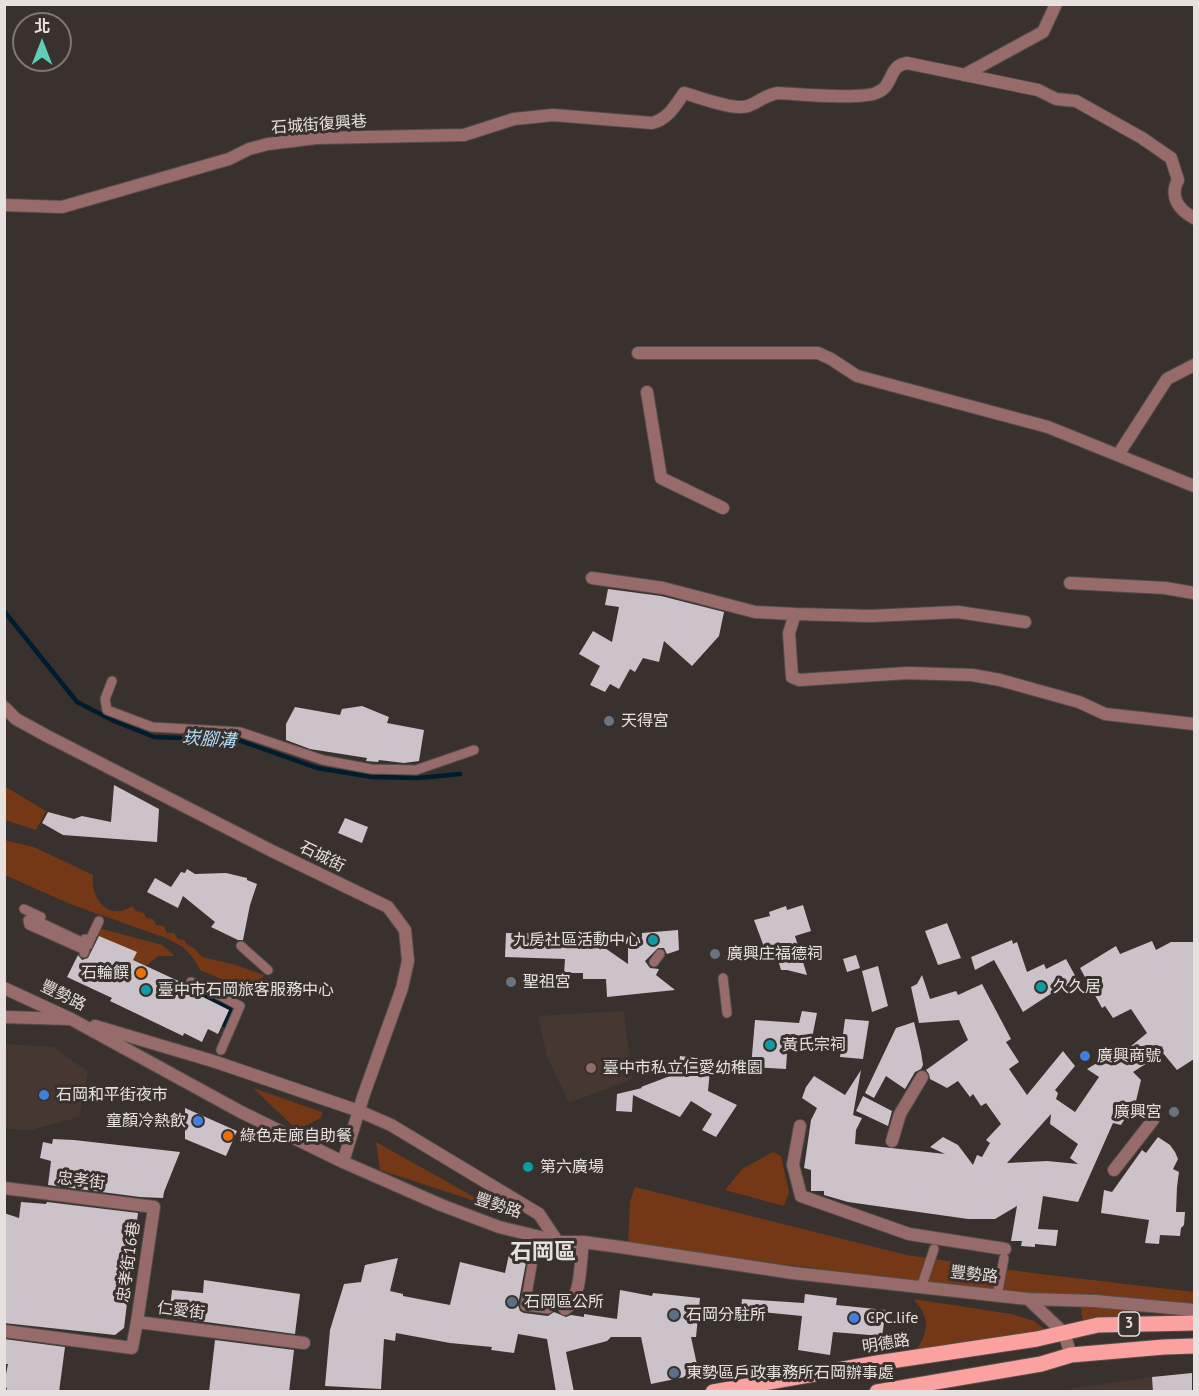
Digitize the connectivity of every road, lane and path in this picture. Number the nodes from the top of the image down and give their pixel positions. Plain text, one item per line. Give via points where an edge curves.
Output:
1 (1056, 4) edge
2 (964, 75) junction
3 (4, 206) edge
4 (1194, 218) edge
5 (638, 353) dead end
6 (1194, 365) edge
7 (647, 392) dead end
8 (1118, 455) junction
9 (1194, 486) edge
10 (723, 508) dead end
11 (592, 578) dead end
12 (1070, 583) dead end
13 (1194, 593) edge
14 (795, 614) junction
15 (1025, 622) dead end
16 (112, 681) dead end
17 (4, 708) edge
18 (1194, 724) edge
19 (474, 750) dead end
20 (24, 909) dead end
21 (99, 921) dead end
22 (89, 942) junction
23 (241, 946) dead end
24 (84, 953) dead end
25 (268, 970) dead end
26 (723, 978) dead end
27 (191, 982) dead end
28 (4, 988) edge
29 (727, 1013) dead end
30 (4, 1017) edge
31 (71, 1019) junction
32 (221, 1050) dead end
33 (922, 1077) dead end
34 (359, 1111) junction
35 (1154, 1120) dead end
36 (800, 1126) dead end
37 (892, 1141) dead end
38 (343, 1162) junction
39 (1114, 1170) dead end
40 (4, 1188) edge
41 (154, 1207) joint
42 (537, 1237) junction
43 (557, 1241) junction
44 (583, 1242) junction
45 (939, 1246) junction
46 (1005, 1253) joint
47 (921, 1288) junction
48 (997, 1296) junction
49 (1028, 1299) junction
50 (548, 1309) dead end
51 (565, 1309) dead end
52 (1194, 1310) edge
53 (137, 1322) junction
54 (1194, 1323) edge
55 (4, 1331) edge
56 (1065, 1333) junction
57 (304, 1343) dead end
58 (1194, 1346) edge
59 (1071, 1355) junction
60 (713, 1392) edge
61 (877, 1392) edge

1 - 2 street via 1044,32
2 - 3 street, 石城街復興巷 via 907,63 894,69 882,90 865,96 778,93 767,94 747,107 735,107 684,93 669,114 652,123 553,116 514,119 464,135 316,138 268,144 230,159 62,207
2 - 4 street via 1076,101 1142,138 1171,158 1178,180 1174,196 1185,213
5 - 8 street via 818,353 857,375 1048,427
6 - 8 street via 1167,379
7 - 10 street via 661,478
8 - 9 street
11 - 14 street via 663,588 755,612
12 - 13 street
14 - 15 street via 958,612
14 - 18 street via 789,633 792,677 799,680 907,673 972,675 1079,702 1105,714
16 - 19 street via 105,699 107,710 152,727 240,732 323,760 371,769 416,770
17 - 34 street, 石城街 via 47,736 388,907 405,930 408,961
20 - 22 street
21 - 22 street
22 - 24 street via 88,945 28,920 29,925 85,950
23 - 25 street
26 - 29 street
27 - 32 street via 221,991 240,1006 224,1032
28 - 31 street, 豐勢路
30 - 31 street
31 - 34 street via 216,1062
31 - 38 street, 豐勢路 via 241,1112
33 - 37 street via 900,1114
34 - 38 street, 石城街
34 - 43 street via 391,1125 539,1214
35 - 39 street
36 - 45 street via 793,1165 801,1196
38 - 42 street, 豐勢路 via 441,1205
40 - 41 street, 忠孝街
41 - 53 street, 忠孝街16巷
42 - 43 street, 豐勢路
42 - 50 street via 525,1306
43 - 44 street, 豐勢路
44 - 47 street, 豐勢路
44 - 51 street via 576,1294
45 - 46 street
45 - 47 street
46 - 48 street
47 - 48 street, 豐勢路
48 - 49 street, 豐勢路
49 - 52 street, 豐勢路
49 - 56 street
53 - 55 street, 仁愛街 via 132,1348
53 - 57 street, 仁愛街
54 - 56 main road, 3 via 1098,1325
56 - 59 street
56 - 60 main road, 明德路 / 3
58 - 59 main road, 3
59 - 61 main road, 3 via 1041,1364

